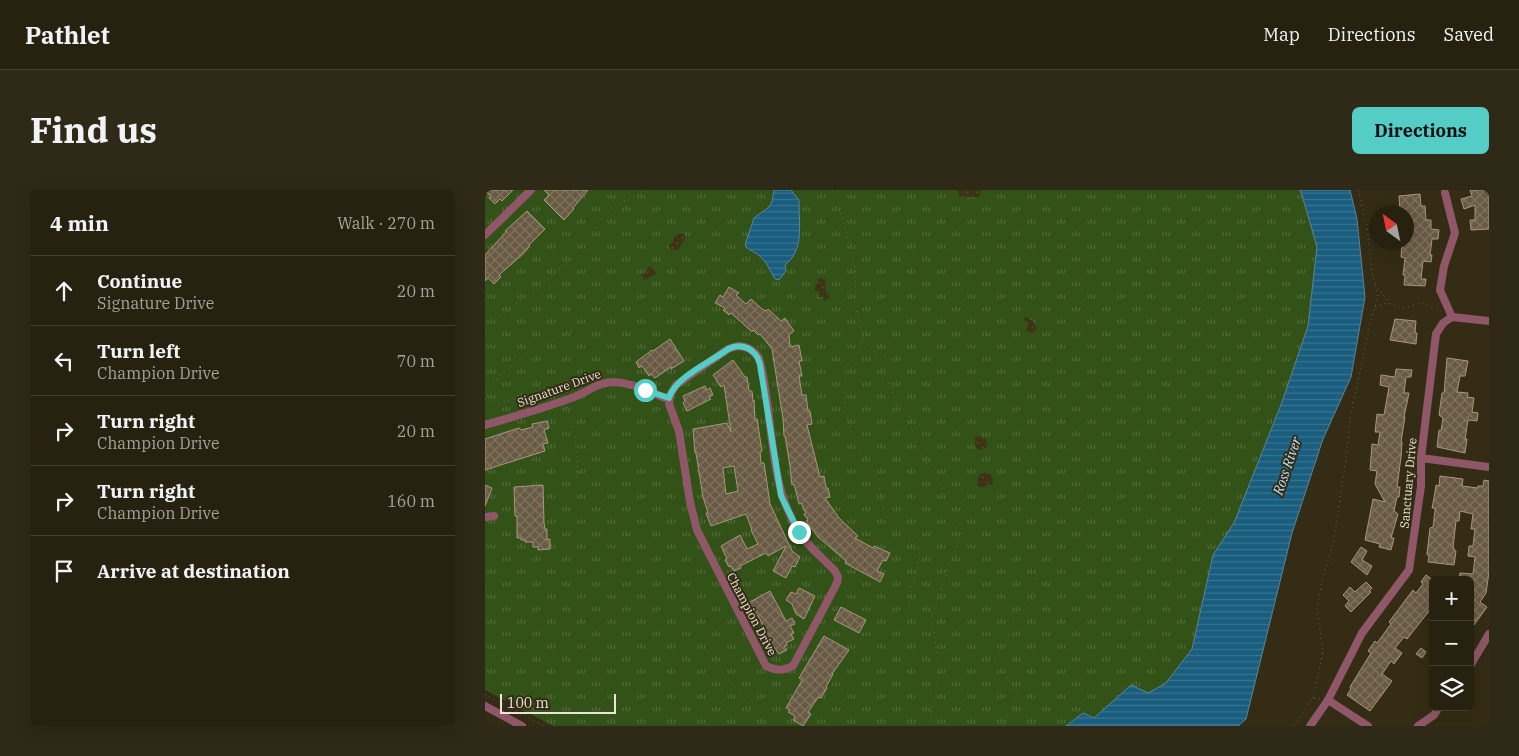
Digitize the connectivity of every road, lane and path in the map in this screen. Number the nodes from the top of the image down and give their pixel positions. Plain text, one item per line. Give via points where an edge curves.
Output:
1 (531, 190) edge
2 (643, 190) edge
3 (832, 190) edge
4 (1358, 190) edge
5 (1445, 193) dead end
6 (485, 235) edge
7 (1375, 285) junction
8 (1390, 303) junction
9 (1374, 307) junction
10 (1452, 317) junction
11 (1489, 321) edge
12 (574, 329) dead end
13 (485, 335) edge
14 (863, 337) junction
15 (485, 389) edge
16 (669, 398) junction
17 (485, 399) edge
18 (565, 400) junction
19 (485, 425) edge
20 (1421, 458) junction
21 (1489, 467) edge
22 (576, 480) dead end
23 (494, 516) dead end
24 (485, 517) edge
25 (1037, 570) dead end
26 (485, 588) edge
27 (488, 590) dead end
28 (909, 608) dead end
29 (1489, 634) edge
30 (704, 648) dead end
31 (1474, 659) edge
32 (485, 694) edge
33 (1313, 698) junction
34 (1328, 700) junction
35 (485, 706) edge
36 (1436, 711) edge
37 (522, 726) edge
38 (544, 726) edge
39 (765, 726) edge
40 (929, 726) edge
41 (1003, 726) edge
42 (1294, 726) edge
43 (1310, 726) edge
44 (1367, 726) edge
45 (1418, 726) edge

1 - 6 street
2 - 13 path via 611,208 571,258 533,292 499,316
3 - 14 path via 838,200 855,269 856,307
4 - 7 path
5 - 10 street via 1455,233 1440,290
7 - 8 path
7 - 9 path via 1377,297
8 - 9 path
8 - 10 path via 1401,309 1422,303
9 - 33 path via 1350,418 1334,539 1317,609 1323,652
10 - 11 street
10 - 20 street, Sanctuary Drive via 1436,334
12 - 15 path via 524,355
14 - 28 path via 860,350 845,368 845,412 855,442 877,476 884,512 894,528 916,542 920,551
14 - 40 path via 881,360 896,402 909,416 917,450 941,485 949,508 963,529 932,615 939,672
16 - 16 street, Champion Drive via 679,382 732,347 747,348 759,358 781,496 802,537 838,577 793,666 783,671 766,666 697,530 679,431 669,410
16 - 18 street, Signature Drive via 630,384 611,382
17 - 18 path via 498,404 558,387
18 - 19 street, Signature Drive
18 - 22 path via 571,417 578,467
20 - 21 street
20 - 34 street, Sanctuary Drive via 1421,486 1409,570 1363,632
23 - 24 street
25 - 41 path via 1031,603 1014,621 1008,638 994,659 1018,694
26 - 27 path
29 - 31 street
30 - 39 path
32 - 38 path
33 - 34 path
33 - 42 path
34 - 43 street, Sanctuary Drive
34 - 44 street
35 - 37 street
36 - 45 street

